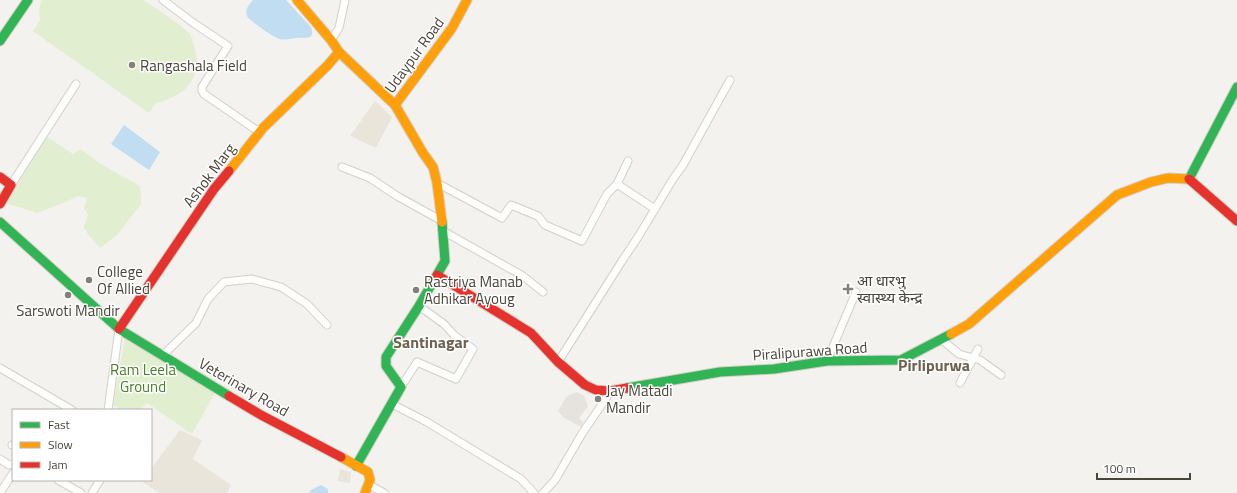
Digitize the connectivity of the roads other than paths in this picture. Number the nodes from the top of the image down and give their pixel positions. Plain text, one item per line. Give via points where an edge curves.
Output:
1 (28, 0) edge
2 (163, 0) edge
3 (297, 0) edge
4 (345, 0) edge
5 (468, 0) edge
6 (0, 40) edge
7 (331, 40) junction
8 (339, 52) junction
9 (730, 80) dead end
10 (76, 84) dead end
11 (1237, 87) edge
12 (395, 105) junction
13 (262, 130) junction
14 (628, 161) dead end
15 (342, 167) dead end
16 (0, 177) edge
17 (1189, 179) junction
18 (437, 183) junction
19 (617, 184) junction
20 (11, 185) junction
21 (0, 204) edge
22 (655, 209) junction
23 (442, 221) junction
24 (1237, 221) edge
25 (0, 222) edge
26 (443, 231) junction
27 (437, 275) junction
28 (543, 292) dead end
29 (856, 292) dead end
30 (419, 306) junction
31 (326, 325) dead end
32 (119, 329) junction
33 (942, 338) junction
34 (978, 349) dead end
35 (163, 355) junction
36 (972, 358) junction
37 (827, 361) junction
38 (558, 362) junction
39 (0, 368) edge
40 (1002, 375) dead end
41 (960, 383) dead end
42 (401, 387) junction
43 (610, 391) junction
44 (392, 404) junction
45 (70, 409) edge
46 (108, 409) edge
47 (0, 459) edge
48 (12, 464) edge
49 (356, 466) junction
50 (12, 475) edge
51 (60, 481) edge
52 (99, 481) edge
53 (366, 489) edge
54 (0, 493) edge
55 (81, 493) edge
56 (92, 493) edge
57 (384, 493) edge
58 (534, 493) edge
59 (543, 493) edge

1 - 6 street
2 - 13 street via 228,46 202,87 204,94 255,129
3 - 7 street
4 - 7 street via 339,28
5 - 12 street, Udaypur Road via 452,28
7 - 8 street
8 - 12 street
8 - 13 street, Ashok Marg
9 - 22 street via 683,165
10 - 20 street
11 - 17 street
12 - 18 street via 433,167
13 - 32 street, Ashok Marg via 214,189
14 - 19 street
15 - 23 street via 370,178
16 - 20 street
17 - 24 street
17 - 33 street, Piralipurawa Road via 1168,178 1117,195 968,324
18 - 19 street via 502,218 511,205 538,216 545,225 582,241 607,194
18 - 23 street
19 - 22 street
20 - 21 street
22 - 38 street
23 - 26 street
25 - 32 street, Veterinary Road
26 - 27 street via 444,261
26 - 28 street via 523,276
27 - 30 street
27 - 38 street, Piralipurawa Road via 531,333
29 - 37 street
30 - 42 street via 386,357 386,366
30 - 42 street via 473,349 456,379 417,362
31 - 35 street via 307,304 280,287 252,279 224,282 208,299 196,323
32 - 35 street, Veterinary Road
32 - 46 street
33 - 36 street via 959,354
33 - 37 street, Piralipurawa Road via 901,360
34 - 36 street
35 - 49 street, Veterinary Road via 261,415
36 - 40 street via 980,360
36 - 41 street
37 - 43 street, Piralipurawa Road via 774,369 720,372
38 - 43 street, Piralipurawa Road via 585,385 596,390
39 - 45 street
42 - 44 street
43 - 59 street via 555,480
44 - 49 street
44 - 58 street via 427,422 521,479
47 - 48 street
49 - 53 street, Veterinary Road via 368,472 370,480
50 - 54 street
51 - 55 street
52 - 56 street
53 - 57 street

